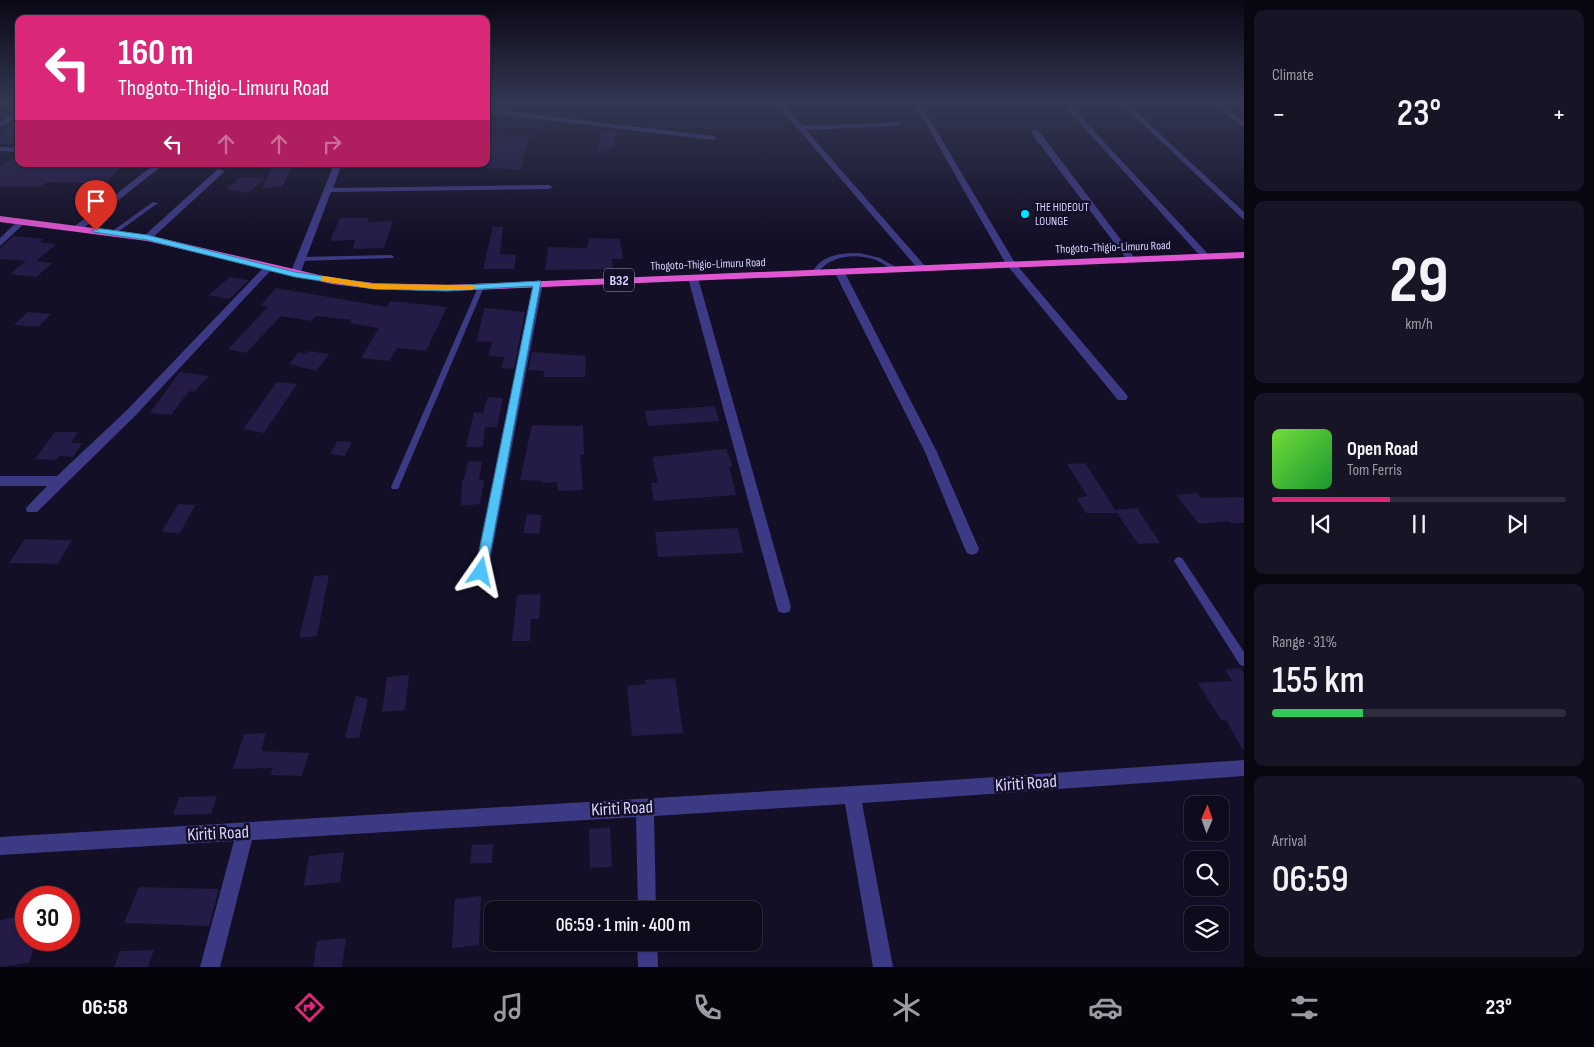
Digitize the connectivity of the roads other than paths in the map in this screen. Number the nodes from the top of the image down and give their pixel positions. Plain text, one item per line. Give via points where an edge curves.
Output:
1 (1, 148) edge
2 (818, 148) edge
3 (944, 148) edge
4 (1047, 148) edge
5 (1107, 148) edge
6 (1172, 148) edge
7 (15, 150) edge
8 (156, 167) edge
9 (337, 167) edge
10 (221, 171) dead end
11 (549, 187) dead end
12 (329, 190) junction
13 (154, 203) dead end
14 (1244, 217) edge
15 (0, 219) edge
16 (22, 222) junction
17 (78, 228) junction
18 (113, 233) junction
19 (147, 238) junction
20 (0, 243) edge
21 (1205, 256) junction
22 (1243, 256) edge
23 (391, 257) dead end
24 (301, 259) junction
25 (1131, 259) junction
26 (1011, 264) junction
27 (268, 268) junction
28 (922, 268) junction
29 (896, 269) junction
30 (839, 272) junction
31 (815, 273) junction
32 (295, 274) junction
33 (693, 278) junction
34 (538, 283) junction
35 (481, 287) junction
36 (1122, 397) dead end
37 (0, 481) edge
38 (60, 481) junction
39 (395, 487) dead end
40 (32, 508) dead end
41 (972, 549) dead end
42 (1179, 561) dead end
43 (481, 572) dead end
44 (784, 606) dead end
45 (1244, 661) edge
46 (1244, 768) edge
47 (852, 795) junction
48 (645, 807) junction
49 (245, 832) junction
50 (0, 846) edge
51 (647, 901) edge
52 (648, 951) edge
53 (210, 967) edge
54 (648, 967) edge
55 (883, 967) edge

1 - 7 street
2 - 28 street
3 - 26 street
4 - 25 street
5 - 21 street
6 - 14 street
8 - 17 street
9 - 12 street
10 - 19 street
11 - 12 street
12 - 24 street
13 - 18 lane
15 - 16 highway, Thogoto-Thigio-Limuru Road / B32
16 - 17 highway, Thogoto-Thigio-Limuru Road / B32
16 - 20 street
17 - 18 highway, Thogoto-Thigio-Limuru Road / B32
18 - 19 highway, Thogoto-Thigio-Limuru Road / B32
19 - 27 highway, Thogoto-Thigio-Limuru Road / B32
21 - 22 highway, Thogoto-Thigio-Limuru Road / B32
21 - 25 highway, Thogoto-Thigio-Limuru Road / B32
23 - 24 lane
24 - 32 street
25 - 26 highway, Thogoto-Thigio-Limuru Road / B32
26 - 28 highway, Thogoto-Thigio-Limuru Road / B32
26 - 36 street
27 - 32 highway, Thogoto-Thigio-Limuru Road / B32
27 - 38 street via 131,413
28 - 29 highway, Thogoto-Thigio-Limuru Road / B32
29 - 30 highway, Thogoto-Thigio-Limuru Road / B32
29 - 31 lane via 876,258 847,256 828,258 818,265
30 - 31 highway, Thogoto-Thigio-Limuru Road / B32
30 - 41 street via 931,452
31 - 33 highway, Thogoto-Thigio-Limuru Road / B32
32 - 35 highway, Thogoto-Thigio-Limuru Road / B32 via 374,286
33 - 34 highway, Thogoto-Thigio-Limuru Road / B32
33 - 44 street
34 - 35 highway, Thogoto-Thigio-Limuru Road / B32
34 - 43 street
35 - 39 lane
37 - 38 street
38 - 40 street
42 - 45 lane
46 - 47 street, Kiriti Road
47 - 48 street, Kiriti Road
47 - 55 street
48 - 49 street, Kiriti Road
48 - 51 street
49 - 50 street, Kiriti Road
49 - 53 street
52 - 54 street

